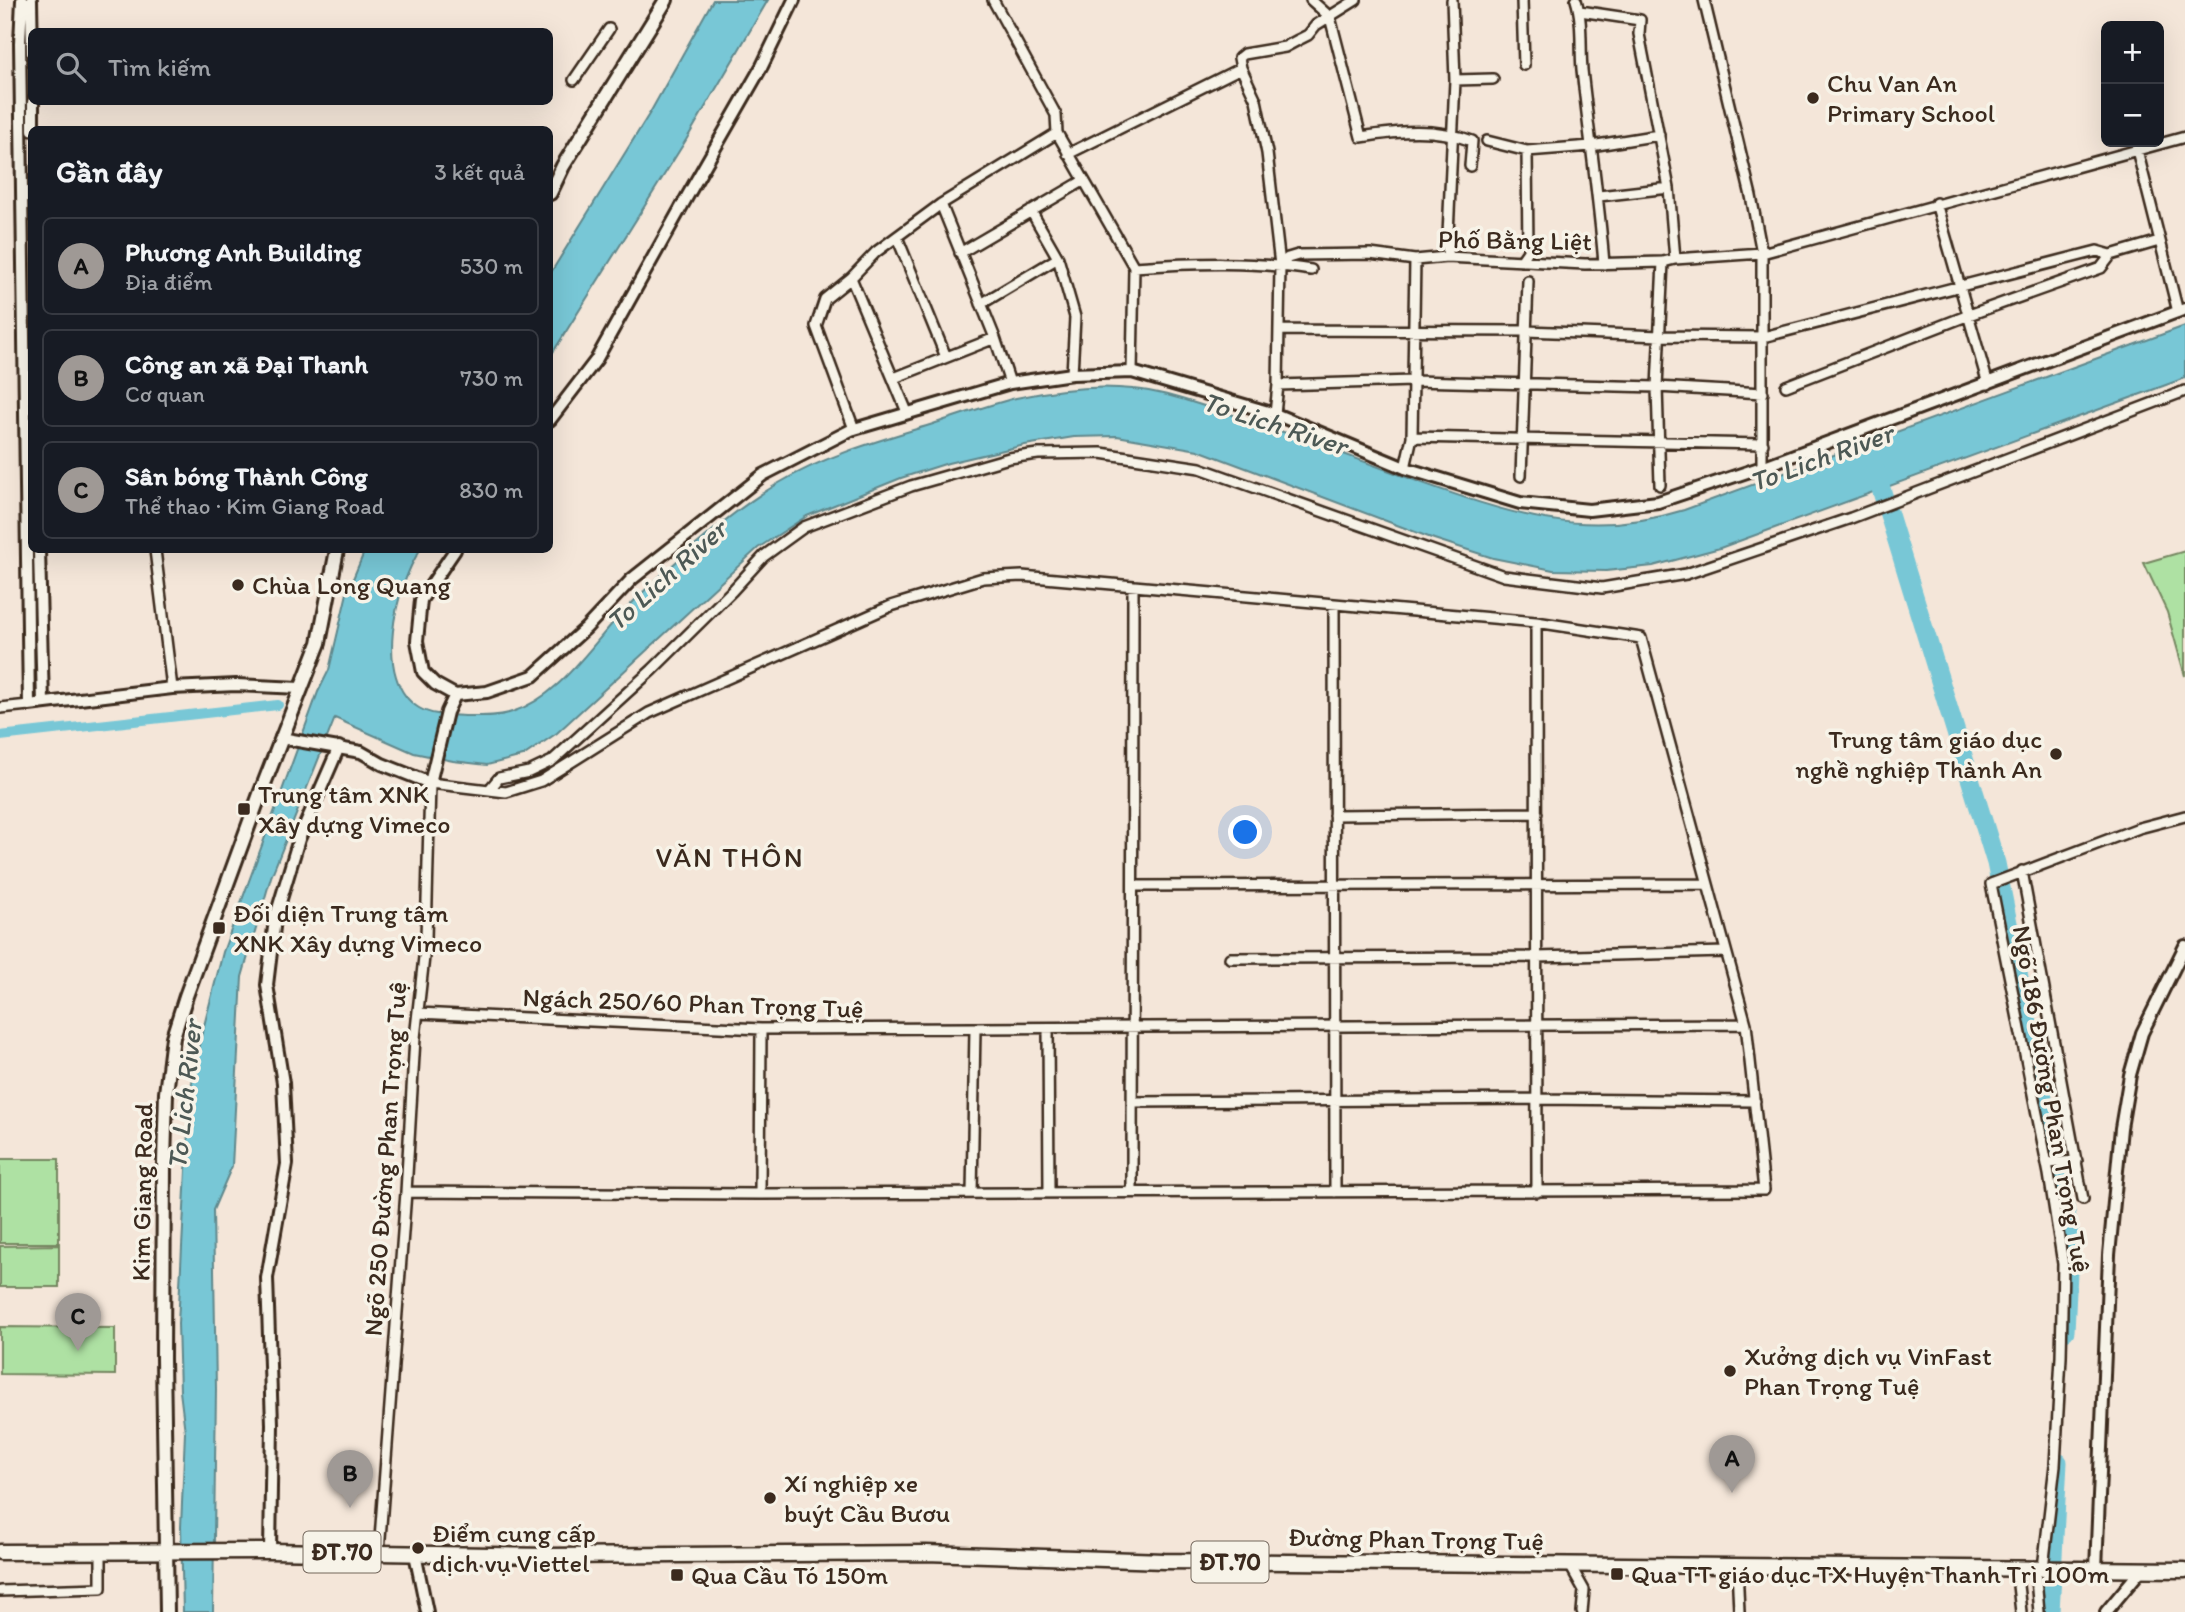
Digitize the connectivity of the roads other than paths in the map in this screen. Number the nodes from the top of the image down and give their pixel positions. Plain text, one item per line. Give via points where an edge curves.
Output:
1 (22, 0) edge
2 (31, 0) edge
3 (666, 0) edge
4 (794, 0) edge
5 (993, 0) edge
6 (1311, 0) edge
7 (1356, 0) edge
8 (1452, 0) edge
9 (1522, 0) edge
10 (1576, 0) edge
11 (1704, 0) edge
12 (1580, 11) junction
13 (1330, 17) junction
14 (32, 28) edge
15 (609, 29) dead end
16 (1524, 65) dead end
17 (1241, 68) junction
18 (1493, 79) dead end
19 (574, 80) dead end
20 (1455, 80) junction
21 (33, 105) edge
22 (33, 126) edge
23 (1452, 133) junction
24 (1057, 134) junction
25 (1659, 135) junction
26 (2185, 136) edge
27 (1487, 141) dead end
28 (1591, 146) junction
29 (1527, 150) junction
30 (2137, 150) junction
31 (1068, 154) junction
32 (1470, 166) dead end
33 (1083, 181) junction
34 (553, 187) edge
35 (1669, 188) junction
36 (1599, 197) junction
37 (1936, 203) junction
38 (941, 205) junction
39 (1031, 211) junction
40 (897, 237) junction
41 (2159, 241) junction
42 (960, 253) junction
43 (1762, 253) junction
44 (2111, 255) junction
45 (1447, 257) junction
46 (1058, 258) junction
47 (1675, 259) junction
48 (1415, 260) junction
49 (1521, 261) junction
50 (1663, 262) junction
51 (1604, 264) junction
52 (1280, 265) junction
53 (1134, 267) junction
54 (1311, 270) dead end
55 (851, 278) junction
56 (1528, 281) dead end
57 (1961, 288) junction
58 (981, 304) junction
59 (2182, 311) edge
60 (1969, 315) junction
61 (1279, 330) junction
62 (1413, 330) junction
63 (1526, 331) junction
64 (1661, 337) junction
65 (1763, 337) junction
66 (995, 338) junction
67 (946, 358) junction
68 (1132, 372) junction
69 (1072, 374) junction
70 (894, 378) junction
71 (1413, 381) junction
72 (1010, 383) junction
73 (1278, 384) junction
74 (1525, 384) junction
75 (1988, 384) junction
76 (1786, 386) dead end
77 (1657, 387) junction
78 (2185, 391) edge
79 (1763, 393) junction
80 (906, 412) junction
81 (1275, 414) junction
82 (553, 416) edge
83 (854, 429) junction
84 (1412, 437) junction
85 (1524, 438) junction
86 (1657, 443) junction
87 (1763, 444) junction
88 (1762, 467) junction
89 (1405, 468) junction
90 (1521, 476) dead end
91 (1660, 485) dead end
92 (39, 553) edge
93 (155, 553) edge
94 (336, 553) edge
95 (453, 553) edge
96 (1133, 586) junction
97 (1334, 604) junction
98 (1536, 622) junction
99 (172, 688) junction
100 (300, 688) junction
101 (455, 695) junction
102 (43, 703) junction
103 (29, 705) junction
104 (0, 708) edge
105 (281, 738) junction
106 (335, 746) junction
107 (430, 783) junction
108 (489, 790) junction
109 (1537, 813) junction
110 (1334, 815) junction
111 (2185, 816) edge
112 (2022, 871) junction
113 (1708, 884) junction
114 (1537, 885) junction
115 (1133, 886) junction
116 (1334, 886) junction
117 (2185, 946) edge
118 (1726, 952) junction
119 (1335, 957) junction
120 (1537, 957) junction
121 (1230, 958) dead end
122 (418, 1013) junction
123 (1746, 1024) junction
124 (1537, 1026) junction
125 (1131, 1027) junction
126 (1335, 1027) junction
127 (1048, 1028) junction
128 (761, 1029) junction
129 (970, 1030) junction
130 (1537, 1099) junction
131 (1335, 1100) junction
132 (1132, 1101) junction
133 (1755, 1101) junction
134 (2077, 1161) junction
135 (2054, 1163) junction
136 (406, 1192) junction
137 (1049, 1192) junction
138 (1132, 1192) junction
139 (1335, 1192) junction
140 (1537, 1192) junction
141 (972, 1193) junction
142 (760, 1194) junction
143 (2083, 1199) dead end
144 (270, 1550) junction
145 (171, 1551) junction
146 (0, 1552) edge
147 (102, 1552) junction
148 (379, 1552) junction
149 (415, 1553) junction
150 (1570, 1565) junction
151 (1737, 1566) junction
152 (2017, 1568) junction
153 (2041, 1568) junction
154 (2096, 1569) junction
155 (2141, 1570) junction
156 (2185, 1570) edge
157 (0, 1591) edge
158 (167, 1612) edge
159 (427, 1612) edge
160 (1583, 1612) edge
161 (1739, 1612) edge
162 (2021, 1612) edge
163 (2039, 1612) edge
164 (2106, 1612) edge

1 - 103 street
2 - 14 street
3 - 34 main road
4 - 82 street via 762,66 596,360
5 - 24 street via 1056,115
6 - 13 street
7 - 13 street
8 - 20 street
9 - 16 street
10 - 12 street
11 - 43 street
12 - 25 street via 1640,20
12 - 28 street
13 - 17 street via 1285,47 1244,54
13 - 23 street via 1362,137 1400,130
15 - 19 street
17 - 31 street
17 - 52 street via 1256,100 1267,153
18 - 20 street
20 - 23 street
21 - 22 street
23 - 32 street via 1472,141
23 - 45 street
24 - 31 street
24 - 38 street
25 - 28 street
25 - 35 street
26 - 30 street, Phố Bằng Liệt
27 - 29 street
28 - 29 street
28 - 36 street
29 - 49 street via 1528,251
30 - 37 street, Phố Bằng Liệt
30 - 41 street
31 - 33 street
33 - 39 street
33 - 53 street
35 - 36 street
35 - 47 street
36 - 51 street
37 - 43 street, Phố Bằng Liệt
37 - 57 street
38 - 40 street
38 - 42 street
39 - 42 street
39 - 46 street
40 - 55 street
40 - 67 street
41 - 44 street
41 - 59 street
42 - 58 street
43 - 47 street, Phố Bằng Liệt
43 - 65 street
44 - 57 street via 2097,251
44 - 60 street via 2101,268
45 - 48 street, Phố Bằng Liệt
45 - 49 street, Phố Bằng Liệt
46 - 58 street
46 - 69 street via 1075,317
47 - 50 street, Phố Bằng Liệt
48 - 52 street, Phố Bằng Liệt via 1370,254 1298,255
48 - 62 street
49 - 51 street, Phố Bằng Liệt
50 - 51 street, Phố Bằng Liệt
50 - 64 street
52 - 53 street, Phố Bằng Liệt
52 - 54 street
52 - 61 street
53 - 68 street
55 - 70 street
55 - 83 street via 825,299 816,326
56 - 63 street
57 - 60 street
57 - 65 street
58 - 66 street
59 - 75 street
60 - 75 street
60 - 76 street
61 - 62 street
61 - 73 street
62 - 63 street
62 - 71 street
63 - 64 street
63 - 74 street
64 - 65 street
64 - 77 street
65 - 79 street
66 - 67 street
66 - 72 street
67 - 70 street
68 - 69 street
68 - 81 street
69 - 72 street
70 - 80 street
71 - 73 street
71 - 74 street
71 - 84 street
72 - 80 street
73 - 81 street
74 - 77 street
74 - 85 street
75 - 88 street
77 - 79 street
77 - 86 street
78 - 108 street via 1851,518 1686,574 1602,588 1504,576 1200,468 1101,453 1009,458 911,486 804,527 764,556 653,670 552,761 499,778
79 - 87 street
80 - 83 street
81 - 89 street
83 - 101 street via 763,475 632,579 533,676 487,692
84 - 85 street
84 - 89 street
85 - 86 street
85 - 90 street
86 - 87 street
86 - 91 street
87 - 88 street
88 - 89 street via 1658,502 1589,510 1520,503
92 - 102 street
93 - 99 street
94 - 100 main road, Kim Giang Road via 319,643
95 - 101 street via 421,600 417,641 423,672
96 - 97 street
96 - 108 street via 1022,576 983,578 891,606 649,713 541,781 506,792
96 - 115 street
97 - 98 street
97 - 110 street
98 - 109 street
98 - 113 street via 1641,638
99 - 100 street
99 - 102 street
100 - 105 main road, Kim Giang Road
101 - 107 street, Ngõ 250 Đường Phan Trọng Tuệ
102 - 103 street
103 - 104 street
105 - 106 street
105 - 145 main road, Kim Giang Road via 173,1037 164,1162
106 - 107 street via 361,752
106 - 144 street via 275,919 267,985 283,1083 288,1164 267,1278
107 - 108 street
107 - 122 street, Ngõ 250 Đường Phan Trọng Tuệ via 426,939
109 - 110 street
109 - 114 street
110 - 116 street
111 - 112 street, Ngõ 186 Đường Phan Trọng Tuệ
112 - 134 street
112 - 135 street, Ngõ 186 Đường Phan Trọng Tuệ via 1991,884
113 - 114 street
113 - 118 street
114 - 116 street
114 - 120 street
115 - 116 street
115 - 125 street
116 - 119 street
117 - 154 street via 2142,1033 2121,1128 2109,1255
118 - 120 street
118 - 123 street
119 - 120 street
119 - 121 street
119 - 126 street
120 - 124 street
122 - 128 street, Ngách 250/60 Phan Trọng Tuệ
122 - 136 street, Ngõ 250 Đường Phan Trọng Tuệ
123 - 124 street, Ngách 250/60 Phan Trọng Tuệ
123 - 133 street
124 - 126 street, Ngách 250/60 Phan Trọng Tuệ
124 - 130 street
125 - 126 street, Ngách 250/60 Phan Trọng Tuệ
125 - 127 street, Ngách 250/60 Phan Trọng Tuệ
125 - 132 street
126 - 131 street
127 - 129 street, Ngách 250/60 Phan Trọng Tuệ
127 - 137 street
128 - 129 street, Ngách 250/60 Phan Trọng Tuệ
128 - 142 street
129 - 141 street
130 - 131 street
130 - 133 street
130 - 140 street
131 - 132 street
131 - 139 street
132 - 138 street
133 - 140 street via 1764,1190
134 - 135 street
134 - 143 street
135 - 153 street, Ngõ 186 Đường Phan Trọng Tuệ via 2063,1264 2061,1357 2055,1465
136 - 142 street
136 - 148 street, Ngõ 250 Đường Phan Trọng Tuệ
137 - 138 street
137 - 141 street
138 - 139 street
139 - 140 street
141 - 142 street
144 - 145 main road, Đường Phan Trọng Tuệ / ĐT.70
144 - 148 main road, Đường Phan Trọng Tuệ / ĐT.70
145 - 147 main road, ĐT.70
145 - 158 main road, Kim Giang Road
146 - 147 main road, ĐT.70
147 - 157 street via 101,1588
148 - 149 main road, Đường Phan Trọng Tuệ / ĐT.70
149 - 150 main road, Đường Phan Trọng Tuệ / ĐT.70 via 926,1553 1164,1561
149 - 159 street
150 - 151 main road, Đường Phan Trọng Tuệ / ĐT.70
150 - 160 street via 1584,1590
151 - 152 main road, Đường Phan Trọng Tuệ / ĐT.70
151 - 161 street
152 - 153 main road, Đường Phan Trọng Tuệ / ĐT.70
152 - 162 street
153 - 154 main road, Đường Phan Trọng Tuệ / ĐT.70
153 - 163 street, Ngõ 186 Đường Phan Trọng Tuệ
154 - 155 main road, Đường Phan Trọng Tuệ / ĐT.70
155 - 156 main road, Đường Phan Trọng Tuệ / ĐT.70
155 - 164 street

